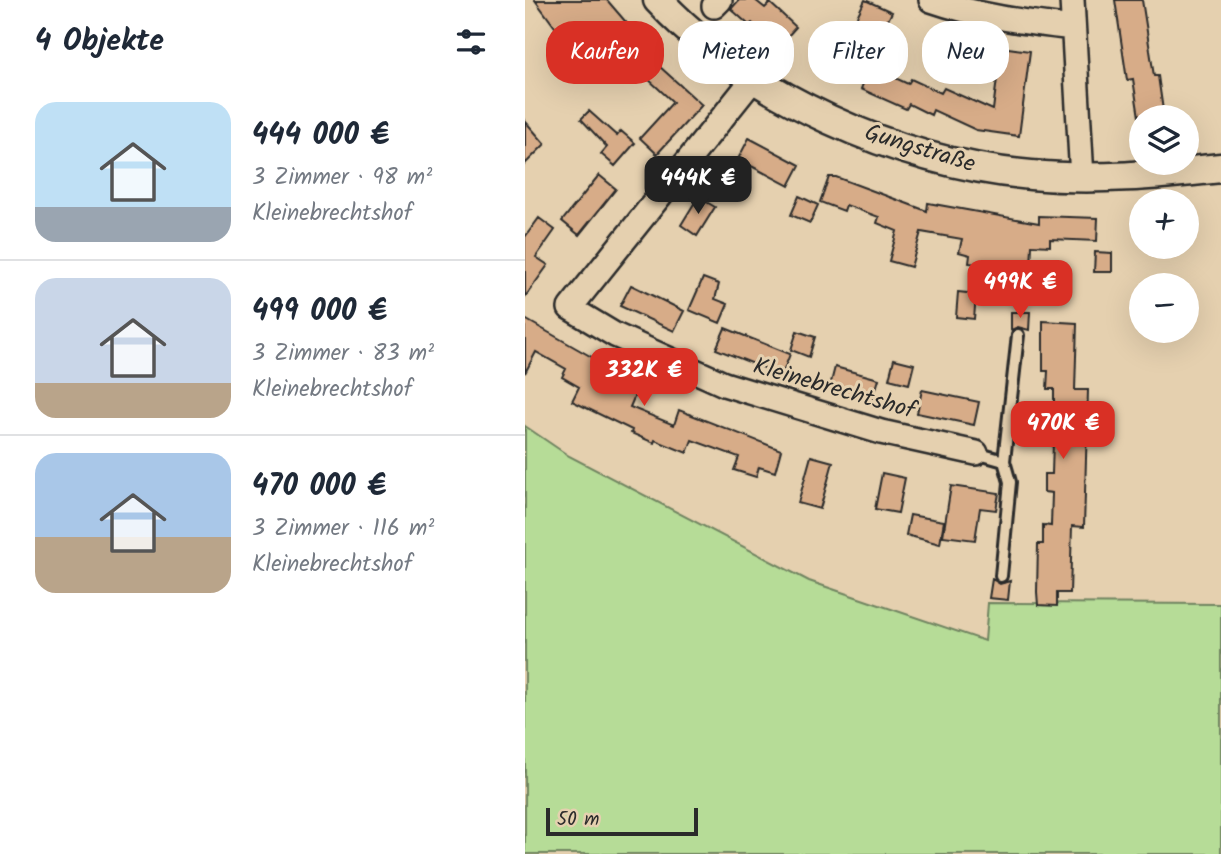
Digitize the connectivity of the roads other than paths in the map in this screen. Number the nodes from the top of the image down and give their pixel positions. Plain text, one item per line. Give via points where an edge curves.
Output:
1 (658, 0) edge
2 (931, 0) edge
3 (1072, 0) edge
4 (682, 21) edge
5 (1073, 28) junction
6 (749, 84) edge
7 (765, 84) edge
8 (1221, 168) edge
9 (1082, 178) junction
10 (1018, 335) dead end
11 (976, 453) joint
12 (1004, 461) junction
13 (1001, 576) dead end

1 - 4 street, Gungstraße
2 - 5 street via 1004,19
3 - 5 street
5 - 9 street
6 - 11 street, Kleinebrechtshof via 570,308 615,335 724,384 881,432
7 - 9 street, Gungstraße via 814,111 921,153 991,169
8 - 9 street, Gungstraße via 1146,177
10 - 12 lane
11 - 12 lane
12 - 13 lane via 1010,482

